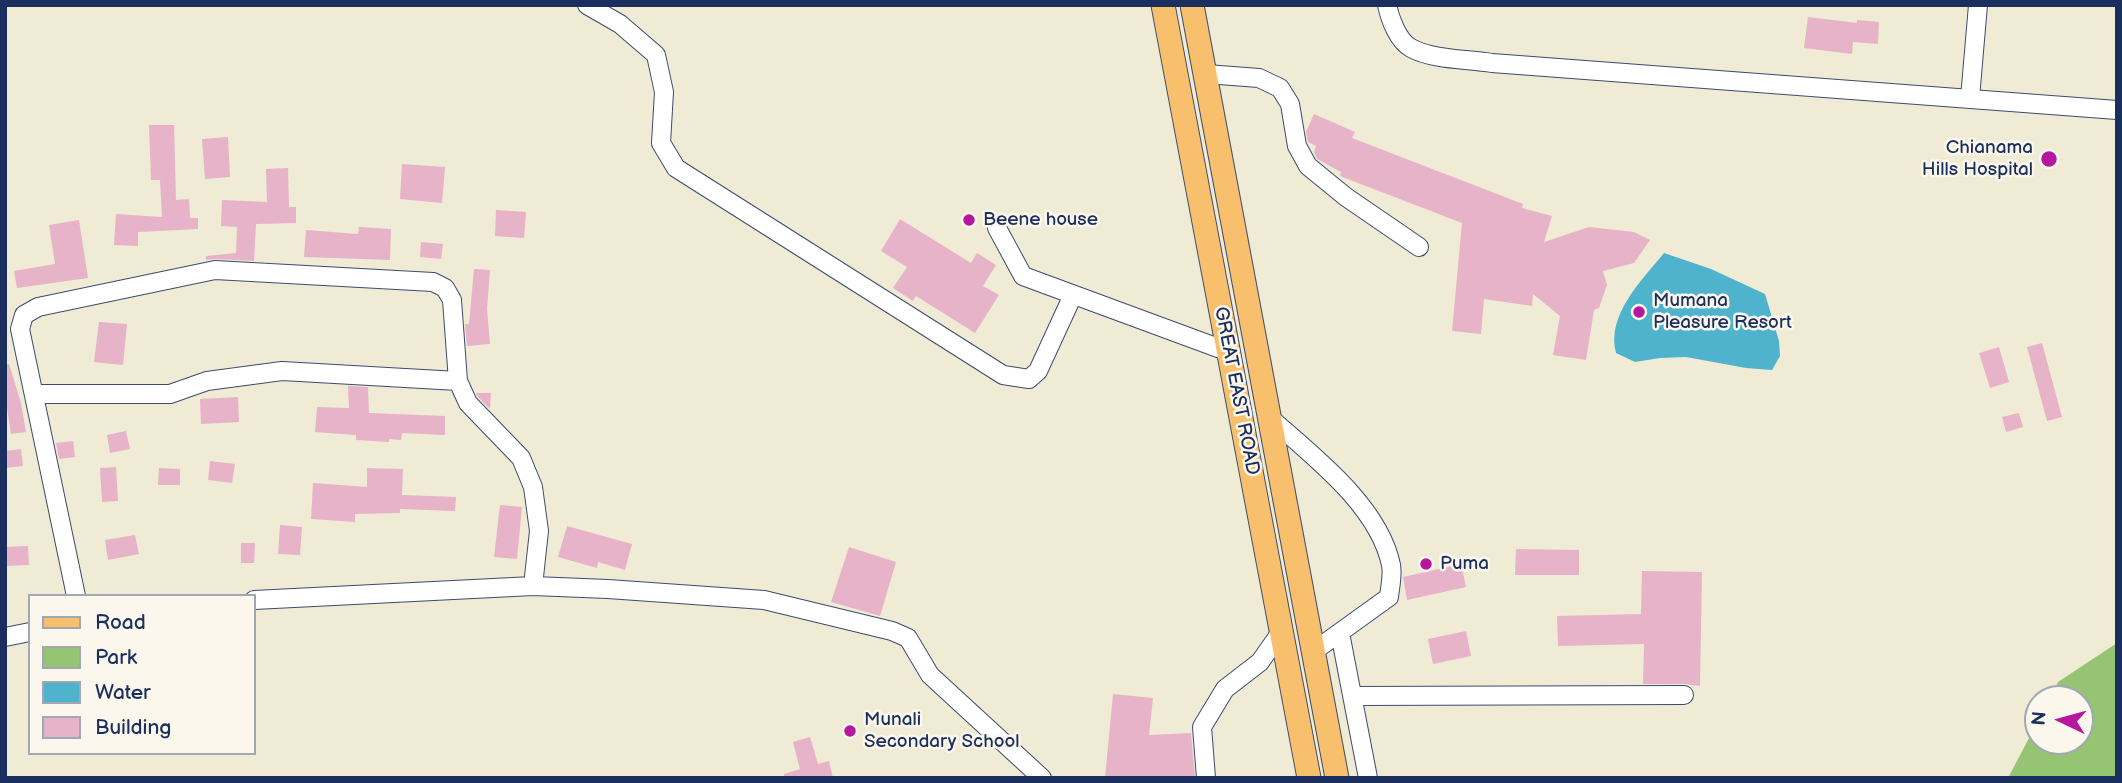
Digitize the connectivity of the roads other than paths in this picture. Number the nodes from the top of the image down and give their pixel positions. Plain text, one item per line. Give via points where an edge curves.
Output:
1 (587, 5) edge
2 (1163, 5) edge
3 (1192, 5) edge
4 (1387, 5) edge
5 (1978, 5) edge
6 (1206, 74) junction
7 (1970, 98) junction
8 (2117, 110) edge
9 (997, 228) dead end
10 (1419, 247) dead end
11 (1073, 295) junction
12 (1229, 352) junction
13 (458, 381) junction
14 (34, 394) junction
15 (1270, 418) junction
16 (533, 586) junction
17 (76, 594) edge
18 (256, 600) edge
19 (28, 632) edge
20 (1281, 632) junction
21 (1340, 633) junction
22 (5, 637) edge
23 (1314, 651) junction
24 (1684, 695) dead end
25 (1352, 696) junction
26 (1042, 778) edge
27 (1206, 778) edge
28 (1309, 778) edge
29 (1338, 778) edge
30 (1368, 778) edge

1 - 11 street via 620,24 656,55 664,92 661,143 676,168 1003,375 1028,379 1038,372
2 - 12 main road, GREAT EAST ROAD
3 - 6 main road, GREAT EAST ROAD
4 - 7 street via 1408,47 1428,54 1492,63
5 - 7 street
6 - 10 street via 1259,78 1280,88 1290,104 1297,146 1308,166
6 - 15 main road, GREAT EAST ROAD
7 - 8 street
9 - 11 street via 1023,276
11 - 12 street
12 - 20 main road, GREAT EAST ROAD
13 - 14 street via 282,371 207,381 170,394
13 - 14 street via 452,300 445,288 433,282 215,270 38,307 24,315 20,329
13 - 16 street via 468,403 521,458 533,487 539,531
14 - 17 street
15 - 21 street via 1341,480 1381,535 1392,567 1389,597
15 - 23 main road, GREAT EAST ROAD
16 - 18 street
16 - 26 street via 764,600 892,631 908,638 930,675
19 - 22 street
20 - 27 street via 1261,662 1225,690 1202,727
20 - 28 main road, GREAT EAST ROAD
21 - 23 street
21 - 25 street
23 - 29 main road, GREAT EAST ROAD
24 - 25 street
25 - 30 street

